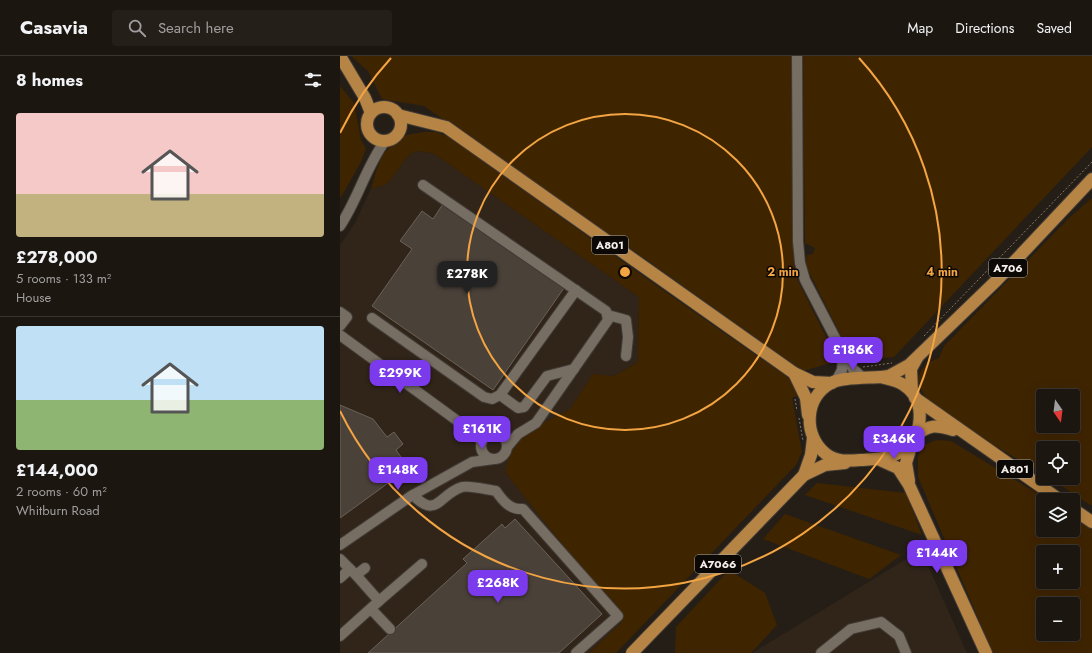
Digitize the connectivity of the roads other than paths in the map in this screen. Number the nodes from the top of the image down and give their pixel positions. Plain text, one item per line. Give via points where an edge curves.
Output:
1 (340, 56) edge
2 (797, 56) edge
3 (376, 110) junction
4 (398, 115) junction
5 (424, 122) junction
6 (401, 127) junction
7 (381, 140) junction
8 (1092, 179) edge
9 (423, 185) dead end
10 (340, 226) edge
11 (576, 290) junction
12 (344, 314) edge
13 (608, 315) junction
14 (372, 318) dead end
15 (340, 326) edge
16 (340, 335) edge
17 (843, 353) junction
18 (920, 353) junction
19 (626, 356) dead end
20 (574, 369) junction
21 (794, 373) junction
22 (868, 378) junction
23 (834, 382) junction
24 (914, 395) junction
25 (500, 396) junction
26 (808, 421) junction
27 (518, 434) junction
28 (915, 437) junction
29 (488, 439) junction
30 (971, 439) junction
31 (808, 441) junction
32 (507, 447) junction
33 (494, 459) junction
34 (878, 459) junction
35 (856, 461) junction
36 (472, 462) junction
37 (804, 475) junction
38 (909, 485) junction
39 (1050, 493) edge
40 (413, 494) junction
41 (1080, 514) edge
42 (1092, 522) edge
43 (340, 545) edge
44 (340, 559) edge
45 (422, 564) dead end
46 (365, 568) dead end
47 (353, 572) junction
48 (340, 578) edge
49 (379, 601) junction
50 (371, 609) junction
51 (390, 630) dead end
52 (340, 636) edge
53 (576, 653) edge
54 (632, 653) edge
55 (821, 653) edge
56 (906, 653) edge
57 (986, 653) edge

1 - 3 main road via 365,98
2 - 17 street via 800,263
3 - 4 main road, A801 via 390,108
3 - 7 main road via 367,124 371,136
4 - 5 main road, A801
4 - 6 main road
5 - 6 main road, A801
5 - 21 main road, A801 via 446,127
6 - 7 main road via 396,137
7 - 10 street via 362,187
8 - 18 main road, A706 via 997,280
9 - 11 street
11 - 13 street
11 - 25 street
12 - 15 street
13 - 19 street via 626,320
13 - 20 street via 608,320
14 - 25 street via 484,397 492,399
16 - 29 street via 474,433
17 - 22 street via 853,369
17 - 23 street via 842,370
18 - 22 main road, A706 via 908,365 888,376
18 - 24 main road, A706 via 911,369
20 - 25 street via 547,376 524,407 518,408
20 - 27 street via 536,423
21 - 23 main road, A801 via 813,382
21 - 26 main road, A801 via 808,405
22 - 23 main road, A801
22 - 24 main road, A801 via 899,382
23 - 26 main road via 814,401
24 - 28 main road via 920,420
24 - 30 main road, A801
26 - 31 main road, A801
27 - 29 street
27 - 32 street
28 - 30 main road, A801 via 925,428 940,426
28 - 34 main road, A801 via 903,451
28 - 38 main road via 906,462
29 - 32 street via 505,439
29 - 33 street via 487,457
29 - 36 street
30 - 39 main road, A801
31 - 35 main road, A801 via 840,461
31 - 37 main road, A7066 via 811,455
32 - 33 street via 505,454
33 - 36 street
34 - 35 main road, A801
34 - 38 main road via 898,468
35 - 37 main road, A7066 via 825,465
36 - 40 street
37 - 54 main road, A7066
38 - 57 main road
40 - 43 street
40 - 53 street via 422,504 432,506 462,487 469,487 496,491 505,504 517,510 523,509 618,616
41 - 42 main road
44 - 47 street
45 - 49 street
46 - 47 street
47 - 48 street
47 - 49 street
49 - 50 street
50 - 51 street
50 - 52 street
55 - 56 street via 851,629 881,622 899,636

